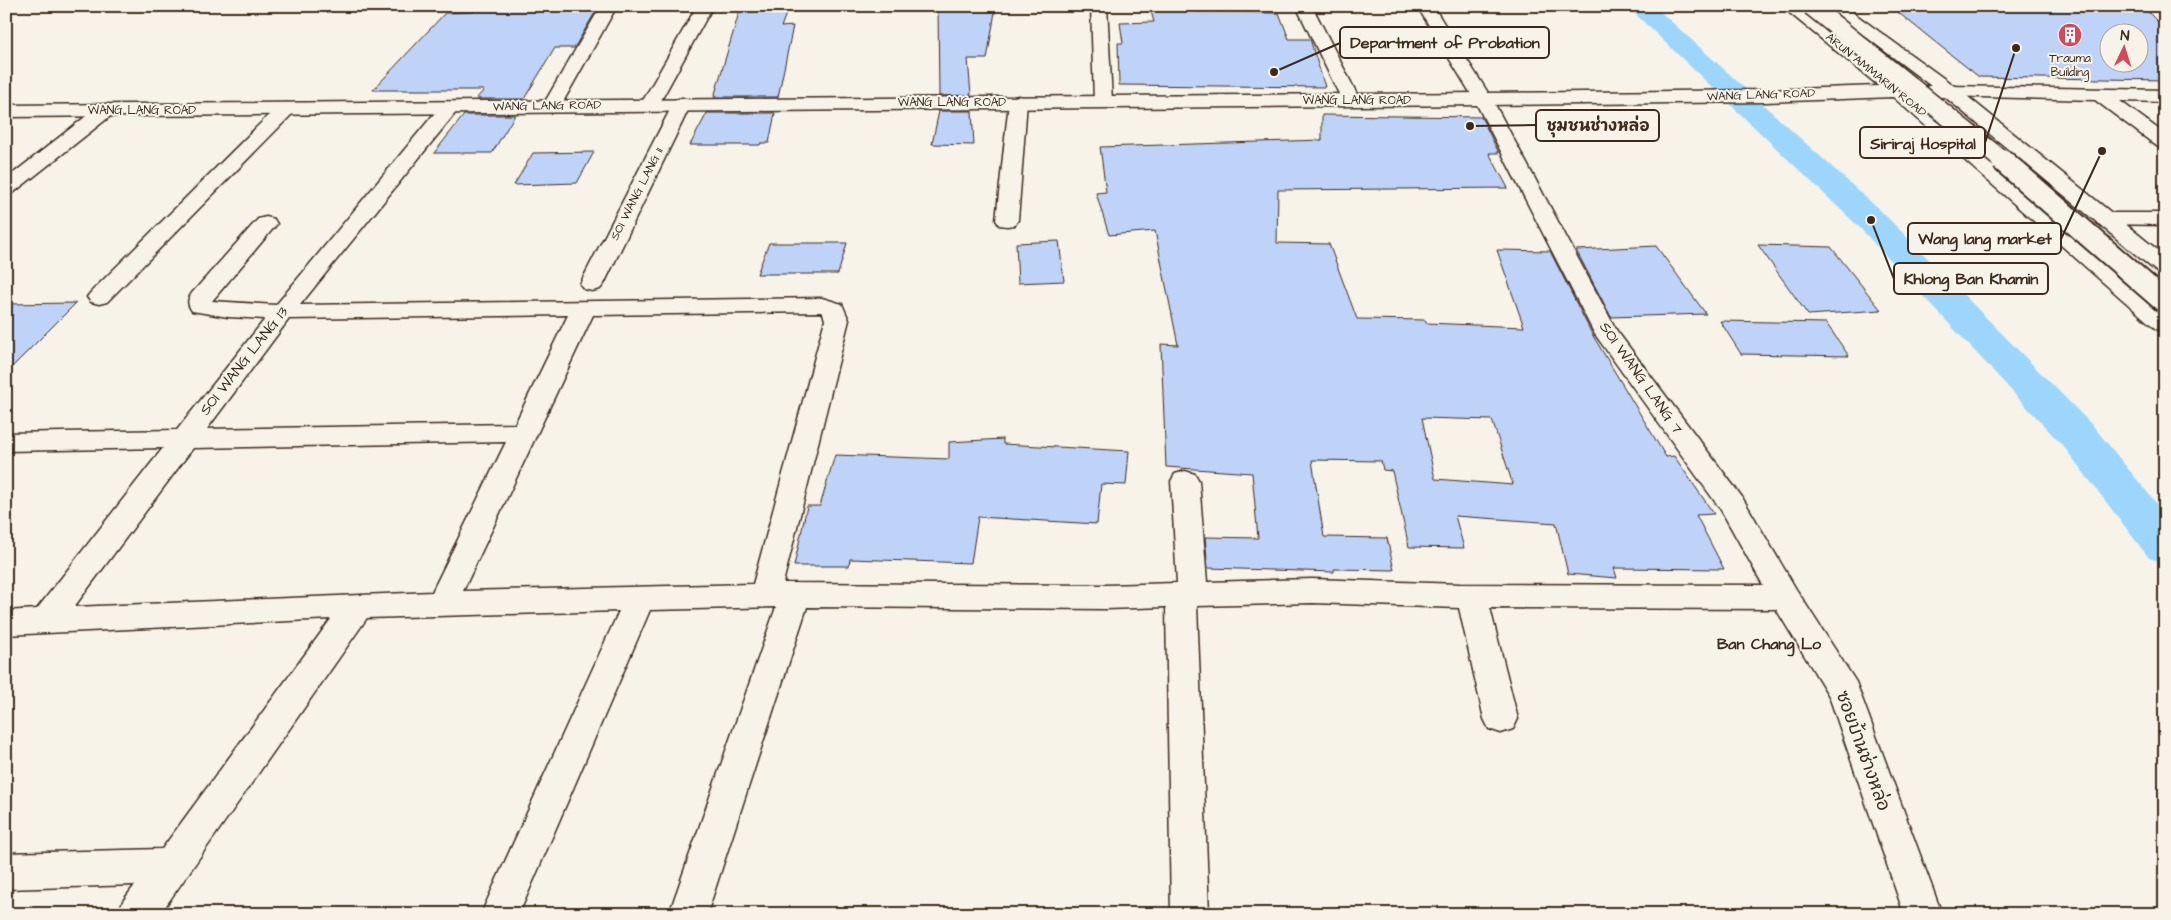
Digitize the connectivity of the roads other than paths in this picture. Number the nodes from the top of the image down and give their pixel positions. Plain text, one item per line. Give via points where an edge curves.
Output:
1 (609, 6) edge
2 (705, 6) edge
3 (1099, 6) edge
4 (1304, 6) edge
5 (1425, 6) edge
6 (1789, 6) edge
7 (1811, 6) edge
8 (1833, 6) edge
9 (1897, 91) junction
10 (1950, 92) junction
11 (2100, 95) junction
12 (2165, 96) edge
13 (1483, 99) junction
14 (1351, 100) junction
15 (1103, 101) junction
16 (1018, 102) junction
17 (650, 104) junction
18 (682, 104) junction
19 (552, 105) junction
20 (450, 107) junction
21 (286, 109) junction
22 (6, 110) edge
23 (106, 110) junction
24 (2165, 143) edge
25 (6, 189) edge
26 (2106, 219) junction
27 (2165, 219) edge
28 (1007, 220) dead end
29 (266, 224) dead end
30 (2159, 258) edge
31 (588, 296) junction
32 (99, 297) dead end
33 (2165, 302) edge
34 (282, 312) junction
35 (2165, 324) edge
36 (523, 433) junction
37 (184, 439) junction
38 (6, 442) edge
39 (1185, 481) dead end
40 (1187, 594) junction
41 (780, 595) junction
42 (1472, 596) junction
43 (1785, 597) junction
44 (640, 598) junction
45 (441, 604) junction
46 (358, 606) junction
47 (46, 621) junction
48 (6, 623) edge
49 (1501, 719) dead end
50 (172, 866) junction
51 (6, 871) edge
52 (137, 914) edge
53 (500, 914) edge
54 (688, 914) edge
55 (1190, 914) edge
56 (1923, 914) edge

1 - 19 street
2 - 17 street
3 - 15 street
4 - 14 street
5 - 13 street, SOI WANG LANG 7
6 - 9 street, ARUN AMMARIN ROAD
7 - 33 street, bridge via 1988,148
8 - 10 street, ARUN AMMARIN ROAD
9 - 10 street, WANG LANG ROAD
9 - 13 street, WANG LANG ROAD
9 - 35 street, ARUN AMMARIN ROAD
10 - 11 street
10 - 26 street, ARUN AMMARIN ROAD
11 - 12 street
11 - 24 street
13 - 14 street, WANG LANG ROAD
13 - 43 street, SOI WANG LANG 7 via 1606,334 1732,504
14 - 15 street, WANG LANG ROAD
15 - 16 street, WANG LANG ROAD
16 - 18 street, WANG LANG ROAD
16 - 28 street
17 - 18 street, WANG LANG ROAD
17 - 19 street, WANG LANG ROAD
18 - 31 street, SOI WANG LANG 11
19 - 20 street, WANG LANG ROAD
20 - 21 street, WANG LANG ROAD
20 - 34 street, SOI WANG LANG 13
21 - 23 street, WANG LANG ROAD
21 - 32 street
22 - 23 street, WANG LANG ROAD
23 - 25 street
26 - 27 street
26 - 30 street, ARUN AMMARIN ROAD
29 - 34 street via 200,298 200,306
31 - 34 street
31 - 36 street, SOI WANG LANG 11
31 - 41 street via 822,305 834,309 837,320
34 - 37 street, SOI WANG LANG 13
36 - 37 street
36 - 45 street, SOI WANG LANG 11
37 - 38 street
37 - 47 street, SOI WANG LANG 13
39 - 40 street
40 - 41 street via 1106,597
40 - 42 street via 1312,591
40 - 55 street
41 - 44 street
41 - 54 street
42 - 43 street
42 - 49 street
43 - 56 street, ซอยบ้านช่างหล่อ via 1844,692
44 - 45 street
44 - 53 street
45 - 46 street
46 - 47 street
46 - 50 street
47 - 48 street
50 - 51 street
50 - 52 street

